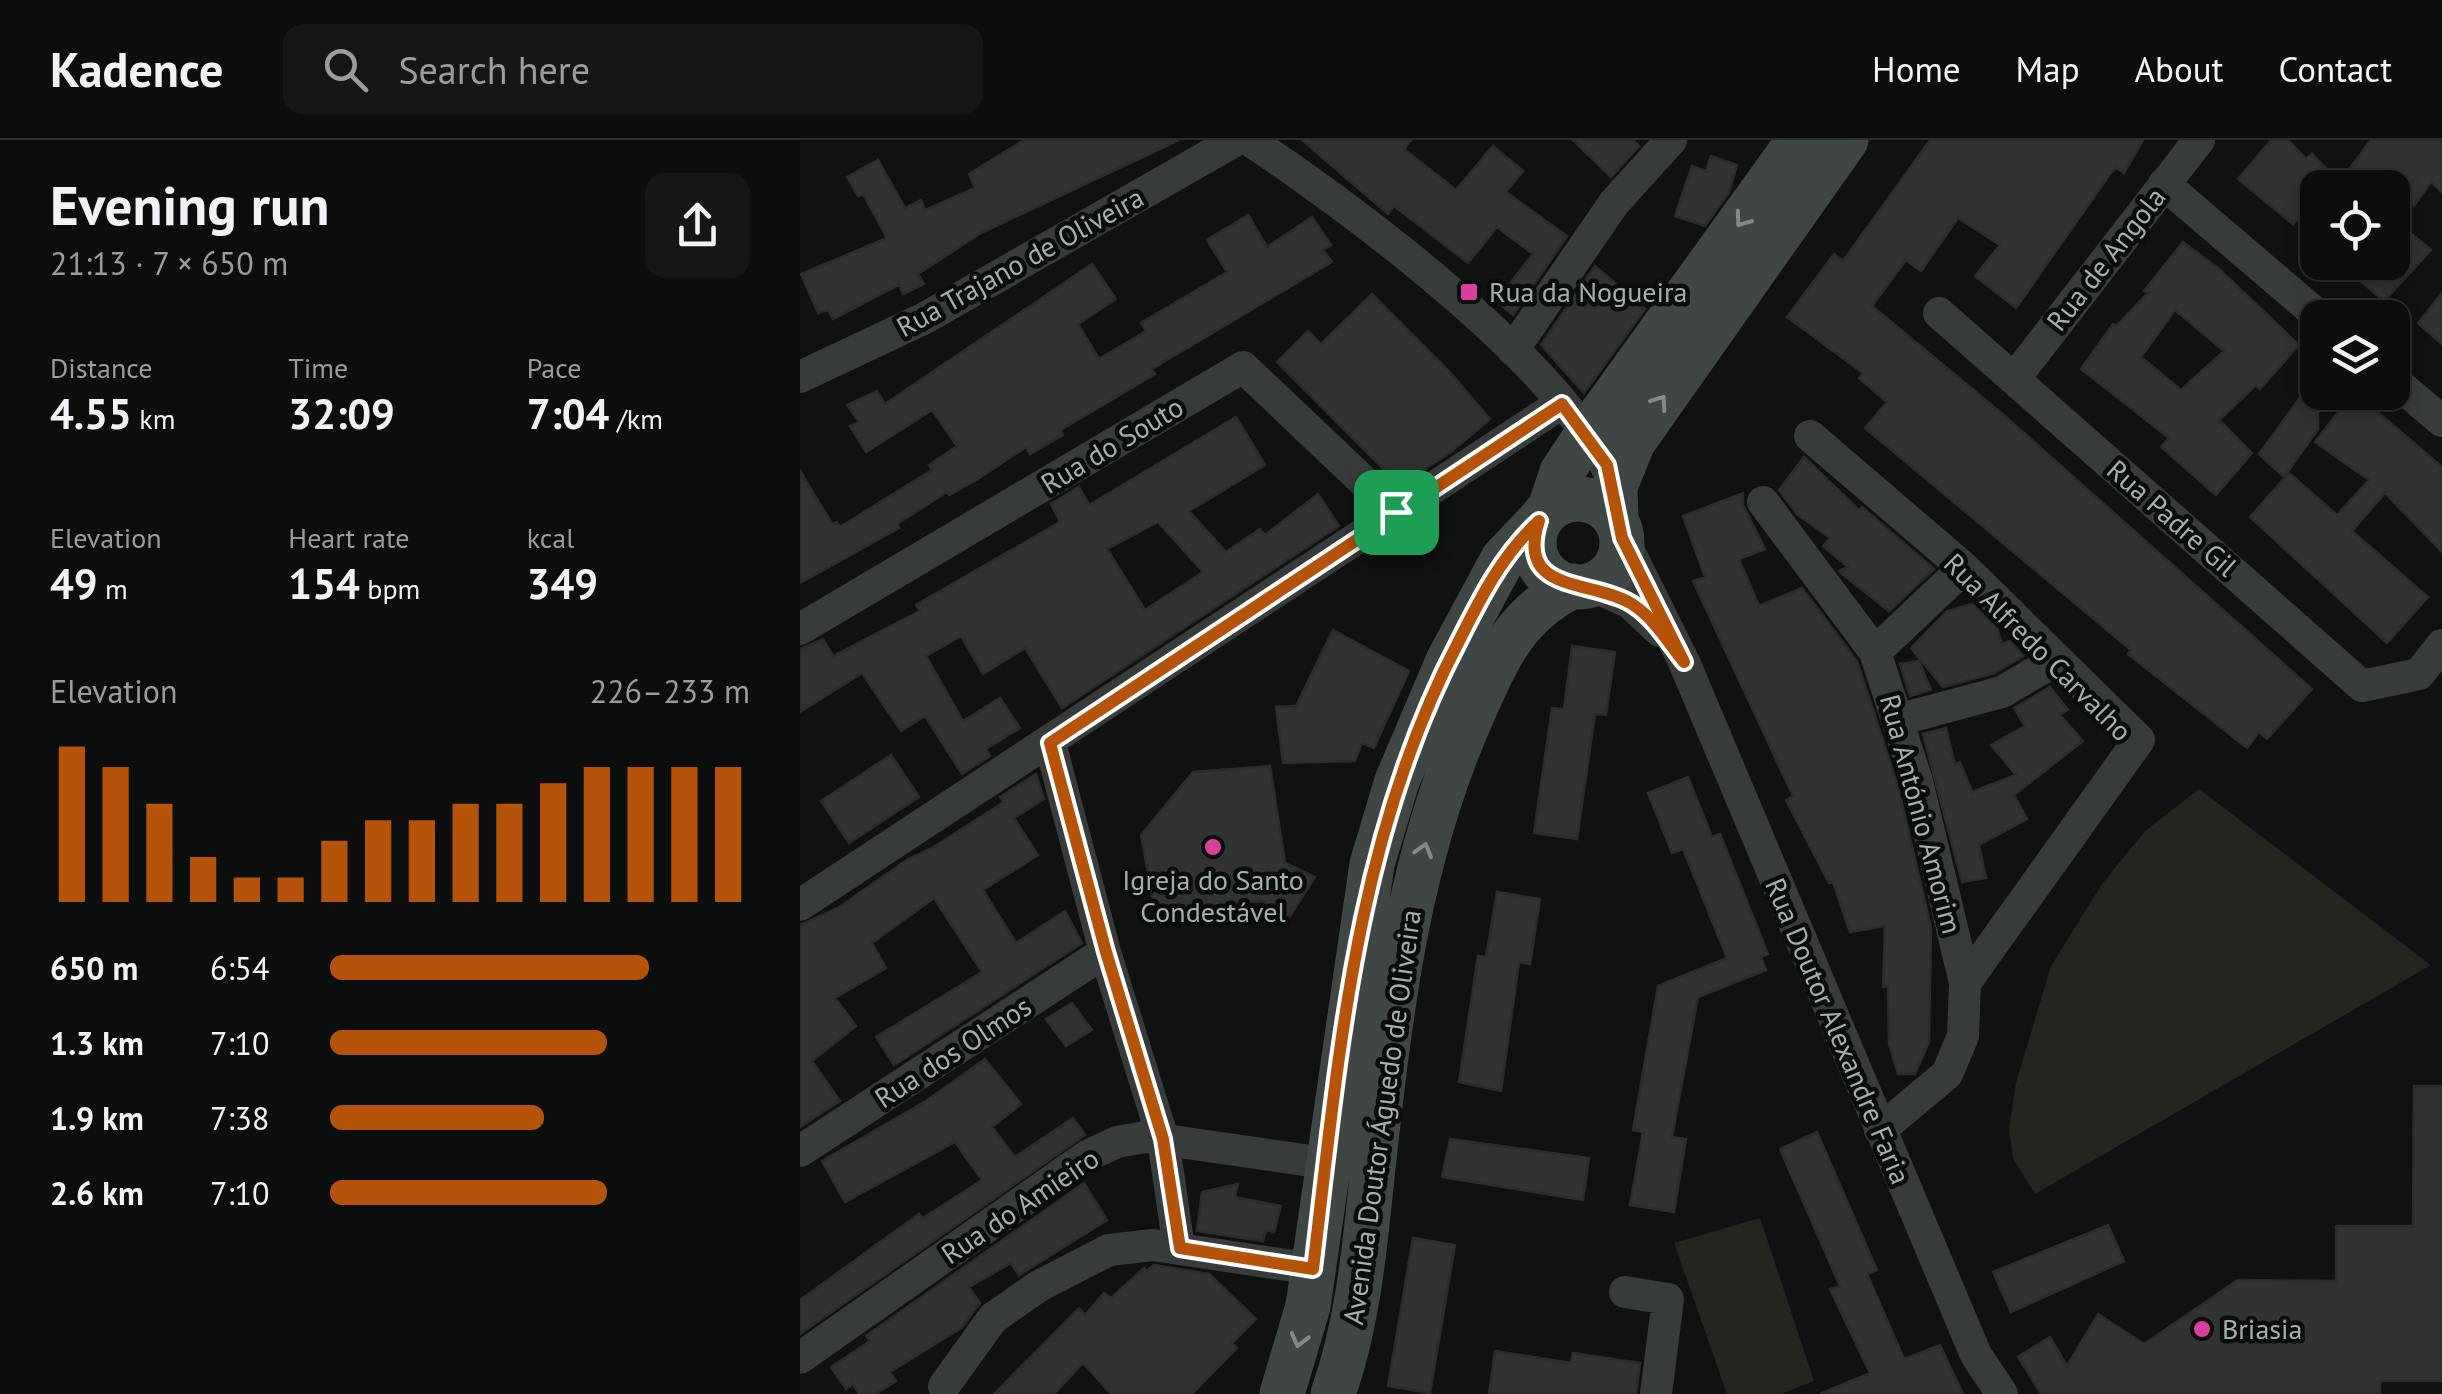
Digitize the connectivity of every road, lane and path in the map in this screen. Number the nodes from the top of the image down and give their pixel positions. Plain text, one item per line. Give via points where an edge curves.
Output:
1 (1236, 140) edge
2 (1250, 140) edge
3 (1671, 140) edge
4 (1798, 140) edge
5 (1846, 140) edge
6 (2199, 140) edge
7 (2164, 184) junction
8 (2300, 300) edge
9 (1939, 313) dead end
10 (1512, 350) junction
11 (800, 377) edge
12 (2014, 379) junction
13 (2410, 393) edge
14 (1574, 419) junction
15 (2442, 421) edge
16 (1810, 436) dead end
17 (1763, 502) dead end
18 (1396, 512) junction
19 (1544, 514) junction
20 (1618, 514) junction
21 (1964, 568) junction
22 (1582, 586) junction
23 (800, 630) edge
24 (2442, 646) edge
25 (1875, 652) junction
26 (2056, 660) junction
27 (1684, 662) junction
28 (1901, 719) junction
29 (1050, 743) junction
30 (800, 905) edge
31 (1106, 952) junction
32 (1965, 983) junction
33 (1880, 1130) junction
34 (1163, 1139) junction
35 (800, 1151) edge
36 (1326, 1162) junction
37 (1180, 1248) junction
38 (1313, 1269) junction
39 (1625, 1292) dead end
40 (800, 1358) edge
41 (944, 1386) dead end
42 (1282, 1394) edge
43 (1333, 1394) edge
44 (1656, 1394) edge
45 (2002, 1394) edge

1 - 11 street, Rua Trajano de Oliveira via 925,318
2 - 10 street via 1337,198
3 - 10 street via 1614,202
4 -> 14 street
20 -> 5 street via 1621,463 1644,425
6 - 7 street, Rua de Angola
7 - 8 street
7 - 12 street, Rua de Angola
9 - 12 street, Rua Padre Gil
10 - 14 street
12 - 24 street, Rua Padre Gil via 2362,686 2419,674
13 - 15 street
14 - 18 street
14 - 19 street
14 - 20 street
16 - 21 street, Rua Alfredo Carvalho
17 - 25 street, Rua António Amorim
18 - 23 street, Rua do Souto via 1243,367
18 - 29 street
19 - 20 street via 1578,498
19 - 22 street via 1534,549 1538,563 1547,574
19 - 36 street, Avenida Doutor Águedo de Oliveira via 1503,560 1475,608 1397,781 1367,885
20 - 22 street via 1618,562 1602,580
20 - 27 street
21 - 25 street
21 - 26 street, Rua Alfredo Carvalho
22 - 27 street via 1644,612
43 -> 22 street, Avenida Doutor Águedo de Oliveira via 1358,1305 1386,1046 1430,829 1497,662 1536,606
25 - 28 street, Rua António Amorim
26 - 28 street via 2002,692
26 - 32 street, Rua Alfredo Carvalho via 2138,740
27 - 33 street, Rua Doutor Alexandre Faria
28 - 32 street, Rua António Amorim
29 - 30 street
29 - 31 street
31 - 34 street
31 - 35 street, Rua dos Olmos
32 - 33 street, Rua António Amorim via 1964,1036 1948,1074
33 - 45 street, Rua Doutor Alexandre Faria via 1976,1355
34 - 36 street, Rua do Amieiro
34 - 37 street
34 - 40 street, Rua do Amieiro via 1132,1138 1087,1156
36 - 38 street, Avenida Doutor Águedo de Oliveira
37 - 38 street
37 - 41 street via 1131,1244 1108,1250 1039,1286 979,1332
38 -> 42 street, Avenida Doutor Águedo de Oliveira
39 - 44 street via 1668,1299

